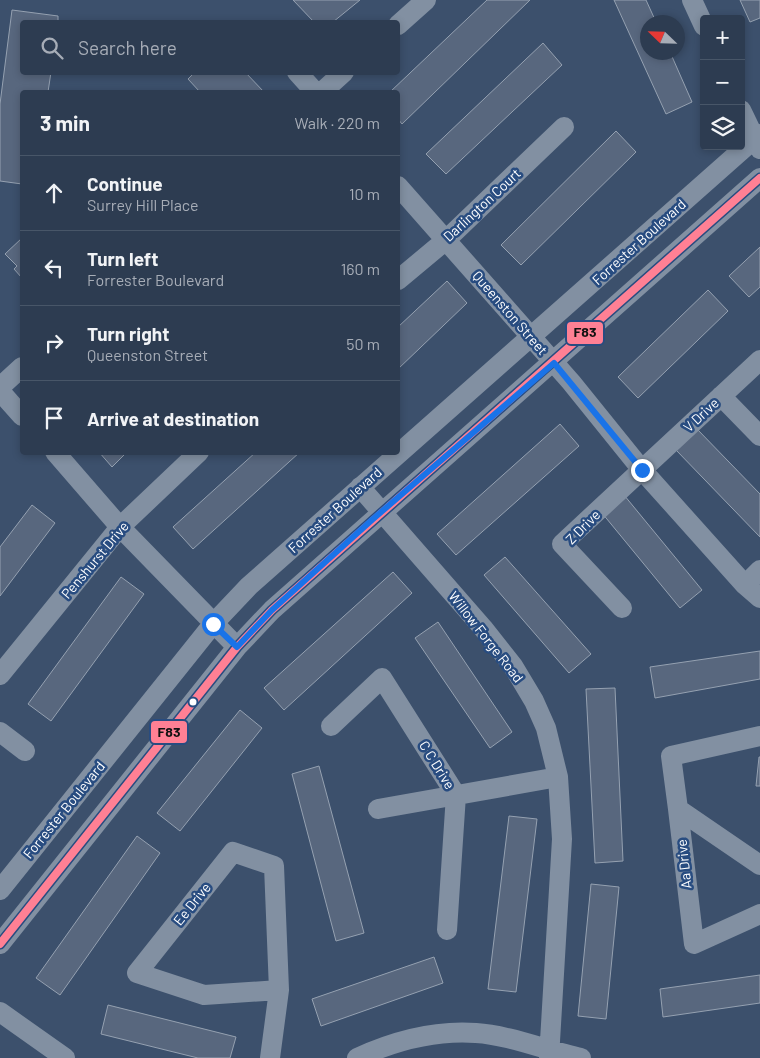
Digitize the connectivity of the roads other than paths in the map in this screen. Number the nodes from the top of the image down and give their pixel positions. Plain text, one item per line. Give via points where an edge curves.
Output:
1 (426, 0) edge
2 (692, 0) edge
3 (700, 17) edge
4 (400, 23) edge
5 (300, 75) edge
6 (341, 75) edge
7 (313, 90) edge
8 (324, 90) edge
9 (745, 117) edge
10 (564, 127) dead end
11 (758, 141) edge
12 (760, 178) edge
13 (400, 188) edge
14 (446, 240) junction
15 (400, 278) edge
16 (531, 338) junction
17 (760, 360) edge
18 (554, 363) junction
19 (20, 369) edge
20 (0, 389) edge
21 (721, 396) junction
22 (20, 414) edge
23 (760, 436) edge
24 (400, 452) edge
25 (58, 455) edge
26 (196, 455) edge
27 (397, 455) edge
28 (642, 470) junction
29 (360, 487) junction
30 (382, 512) junction
31 (120, 526) junction
32 (760, 570) edge
33 (745, 585) junction
34 (760, 598) edge
35 (622, 608) dead end
36 (213, 624) junction
37 (237, 647) junction
38 (0, 676) edge
39 (332, 726) dead end
40 (0, 732) edge
41 (760, 736) edge
42 (25, 751) dead end
43 (558, 777) junction
44 (456, 795) junction
45 (378, 808) dead end
46 (678, 809) junction
47 (760, 864) edge
48 (0, 890) edge
49 (760, 914) edge
50 (447, 930) dead end
51 (0, 944) edge
52 (280, 990) junction
53 (0, 1012) edge
54 (549, 1055) edge
55 (65, 1058) edge
56 (270, 1058) edge
57 (357, 1058) edge
58 (581, 1058) edge

1 - 4 street
2 - 3 street
5 - 7 street
6 - 8 street
9 - 11 street
10 - 14 street, Darlington Court
11 - 16 street, Forrester Boulevard
12 - 18 street
13 - 14 street, Queenston Street
14 - 15 street, Darlington Court
14 - 16 street, Queenston Street
16 - 18 street, Queenston Street
16 - 24 street, Forrester Boulevard
17 - 21 street, V Drive
18 - 28 street, Queenston Street
18 - 30 street
19 - 20 street
20 - 22 street
21 - 23 street
21 - 28 street, V Drive
25 - 31 street
26 - 31 street, Penshurst Drive
27 - 29 street, Forrester Boulevard
28 - 33 street, Queenston Street
28 - 35 street, Z Drive via 562,544
29 - 30 street, Willow Forge Road
29 - 36 street, Forrester Boulevard via 249,586
30 - 37 street via 272,610
30 - 43 street, Willow Forge Road via 513,666 546,728
31 - 36 street
31 - 38 street, Penshurst Drive
32 - 33 street
33 - 34 street, Queenston Street
36 - 37 street
36 - 48 street, Forrester Boulevard
37 - 51 street
39 - 44 street, C C Drive via 382,678
40 - 42 street
41 - 46 street via 671,756
43 - 44 street
43 - 54 street, Willow Forge Road via 562,839
44 - 45 street
44 - 50 street, C C Drive
46 - 47 street, Aa Drive
46 - 49 street, Aa Drive via 694,944
52 - 52 street, Ee Drive via 204,995 136,973 233,852 274,866
52 - 56 street, Ee Drive
53 - 55 street
54 - 57 street via 490,1035 450,1033 394,1044
54 - 58 street

